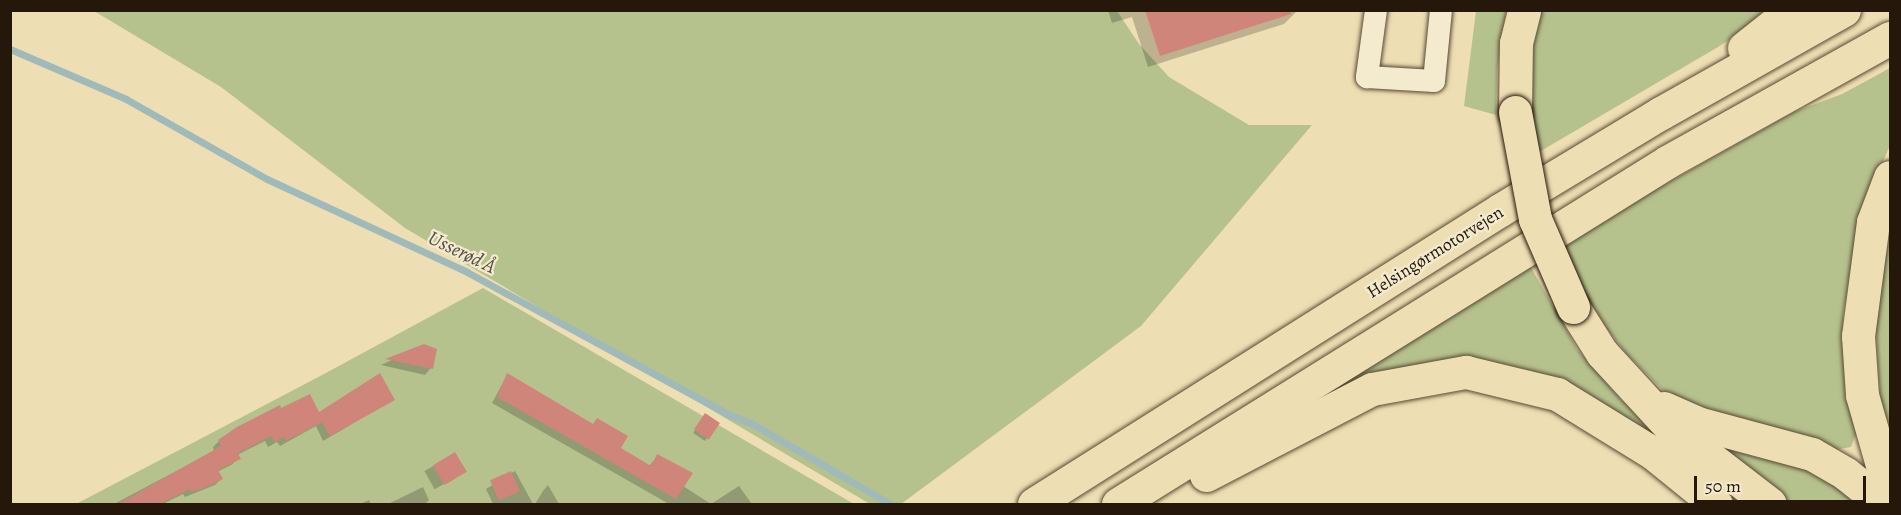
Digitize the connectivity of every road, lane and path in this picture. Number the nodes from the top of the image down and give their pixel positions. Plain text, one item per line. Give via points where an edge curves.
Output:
1 (1376, 10) edge
2 (1440, 10) edge
3 (1524, 10) edge
4 (1792, 10) edge
5 (1844, 10) edge
6 (1890, 38) edge
7 (1661, 113) junction
8 (1890, 177) edge
9 (1632, 387) junction
10 (1890, 493) edge
11 (1034, 504) edge
12 (1118, 504) edge
13 (1158, 504) edge
14 (1716, 504) edge
15 (1770, 504) edge
16 (1884, 504) edge

1 - 2 street via 1367,77 1434,81
3 - 9 highway, bridge via 1516,43 1515,112 1535,219 1573,307 1602,352
4 - 7 highway
5 - 7 highway, Helsingørmotorvejen
6 - 12 highway via 1658,168
7 - 11 highway, Helsingørmotorvejen
8 - 10 highway via 1874,222 1858,336 1862,395
9 - 15 highway via 1670,427
9 - 16 highway via 1697,423 1812,454
13 - 14 highway via 1233,460 1372,389 1456,372 1557,394 1653,453

